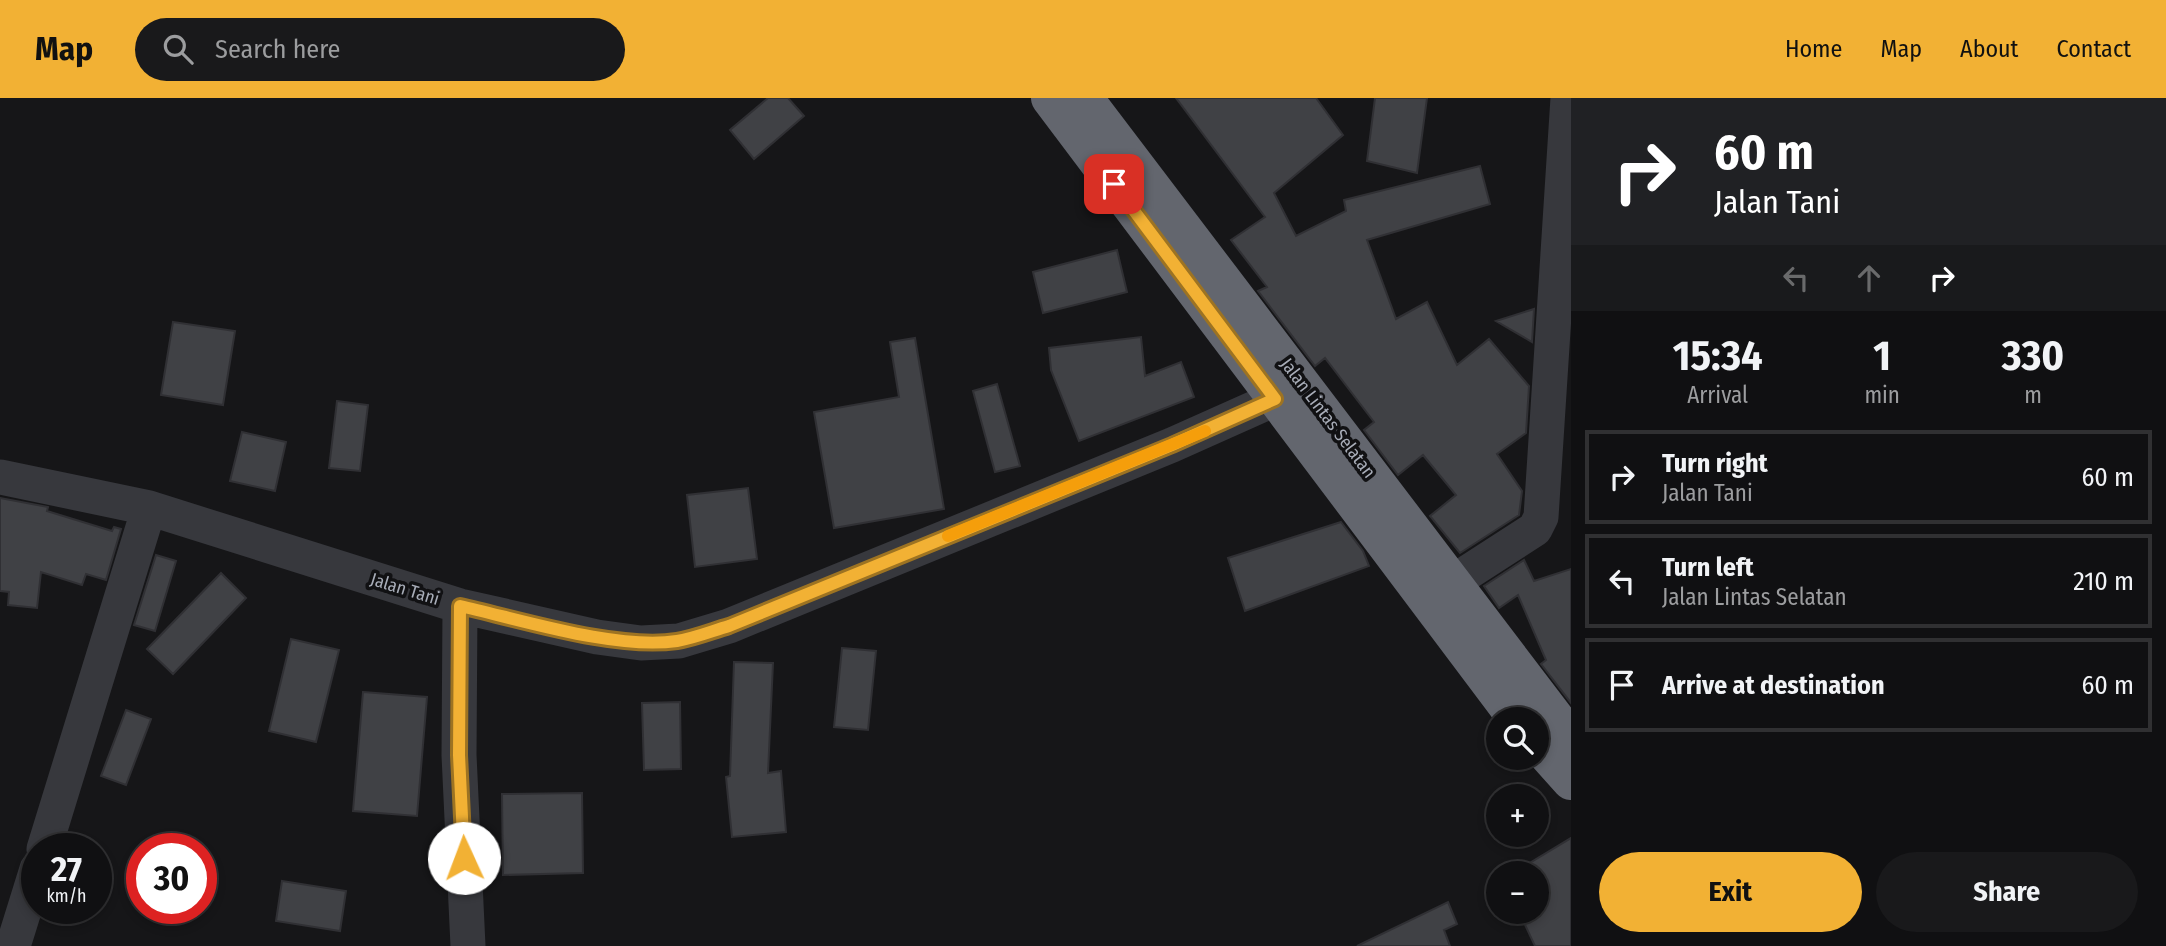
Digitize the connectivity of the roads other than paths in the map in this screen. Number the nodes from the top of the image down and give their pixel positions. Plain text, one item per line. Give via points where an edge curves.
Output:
1 (1050, 98) edge
2 (1084, 98) edge
3 (1568, 98) edge
4 (1275, 399) junction
5 (0, 477) edge
6 (149, 508) junction
7 (1453, 582) junction
8 (460, 606) junction
9 (1508, 707) edge
10 (1571, 739) edge
11 (1549, 756) edge
12 (1571, 781) edge
13 (49, 833) edge
14 (21, 920) edge
15 (13, 946) edge
16 (468, 946) edge

1 - 4 highway, Jalan Lintas Selatan
2 - 7 highway, Jalan Lintas Selatan
3 - 7 street via 1541,517 1535,529
4 - 8 street, Jalan Tani via 729,626 678,641 641,643 597,637
4 - 9 highway, Jalan Lintas Selatan
5 - 6 street, Jalan Tani
6 - 8 street, Jalan Tani
6 - 13 street
7 - 10 highway, Jalan Lintas Selatan
8 - 16 street via 459,755
11 - 12 highway
14 - 15 street

